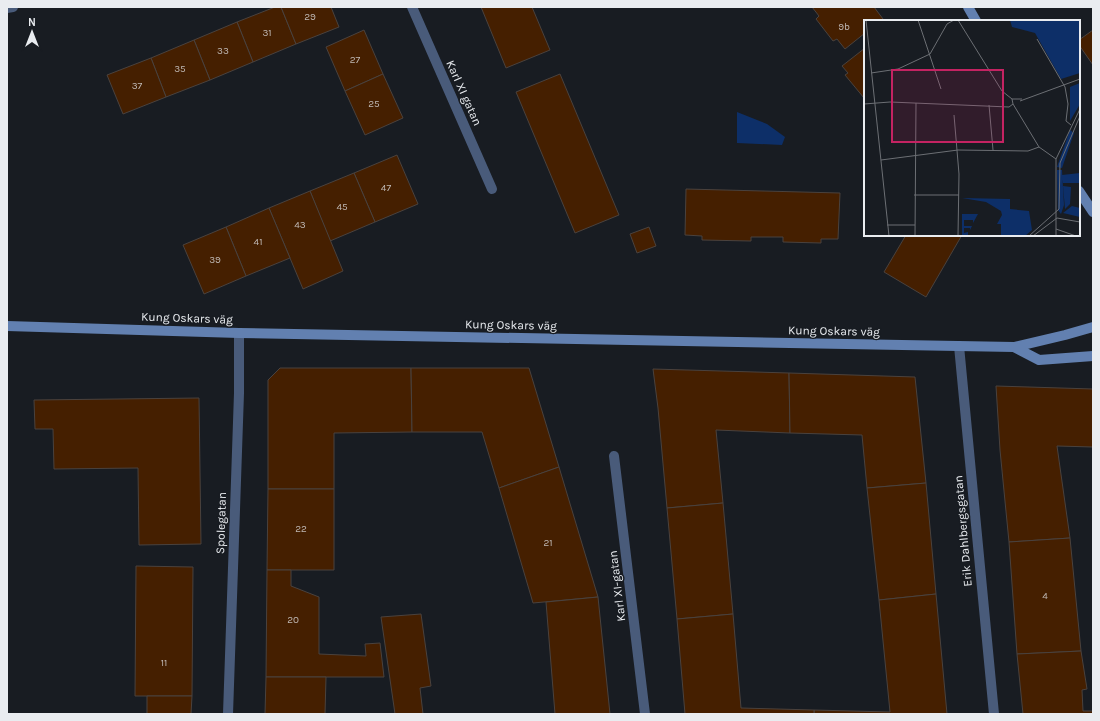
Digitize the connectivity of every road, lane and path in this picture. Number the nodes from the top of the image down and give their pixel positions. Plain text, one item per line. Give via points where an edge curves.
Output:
1 (13, 7) edge
2 (412, 7) edge
3 (968, 7) edge
4 (7, 8) edge
5 (975, 20) edge
6 (492, 189) dead end
7 (1080, 192) edge
8 (1093, 212) edge
9 (7, 326) edge
10 (1093, 327) edge
11 (239, 333) junction
12 (959, 346) junction
13 (1014, 347) junction
14 (1093, 356) edge
15 (614, 456) dead end
16 (228, 714) edge
17 (645, 714) edge
18 (994, 714) edge

1 - 4 street
2 - 6 street, Karl XI gatan
3 - 5 main road
7 - 8 main road
9 - 11 main road, Kung Oskars väg
10 - 13 main road, Kung Oskars väg
11 - 12 main road, Kung Oskars väg
11 - 16 street, Spolegatan
12 - 13 main road, Kung Oskars väg
12 - 18 street, Erik Dahlbergsgatan
13 - 14 main road, Kung Oskars väg via 1039,360
15 - 17 street, Karl XI-gatan

